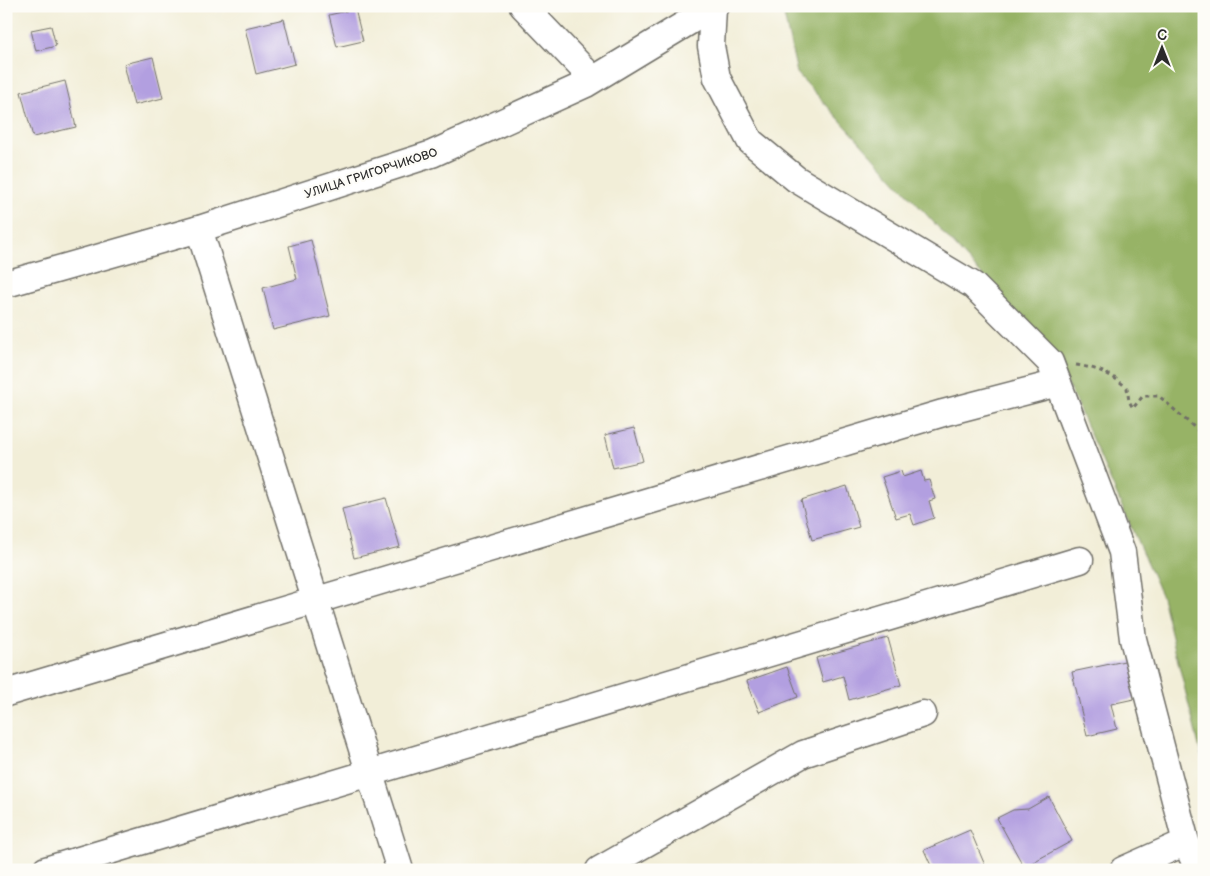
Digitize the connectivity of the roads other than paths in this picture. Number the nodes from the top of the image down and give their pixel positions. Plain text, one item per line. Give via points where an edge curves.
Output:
1 (523, 6) edge
2 (714, 7) edge
3 (593, 79) junction
4 (199, 228) junction
5 (6, 284) edge
6 (1054, 373) junction
7 (1080, 560) dead end
8 (316, 600) junction
9 (6, 693) edge
10 (923, 714) dead end
11 (370, 773) junction
12 (1186, 842) junction
13 (46, 870) edge
14 (400, 870) edge
15 (599, 870) edge
16 (1123, 870) edge
17 (1198, 870) edge

1 - 3 street
2 - 3 street, УЛИЦА ГРИГОРЧИКОВО
2 - 6 street via 711,46 717,78 750,141 796,179 973,285
3 - 4 street, УЛИЦА ГРИГОРЧИКОВО via 432,154
4 - 5 street, УЛИЦА ГРИГОРЧИКОВО
4 - 8 street
6 - 8 street via 933,416
6 - 12 street via 1122,552 1133,638
7 - 11 street
8 - 9 street
8 - 11 street
10 - 15 street via 803,754
11 - 13 street
11 - 14 street
12 - 16 street
12 - 17 street

